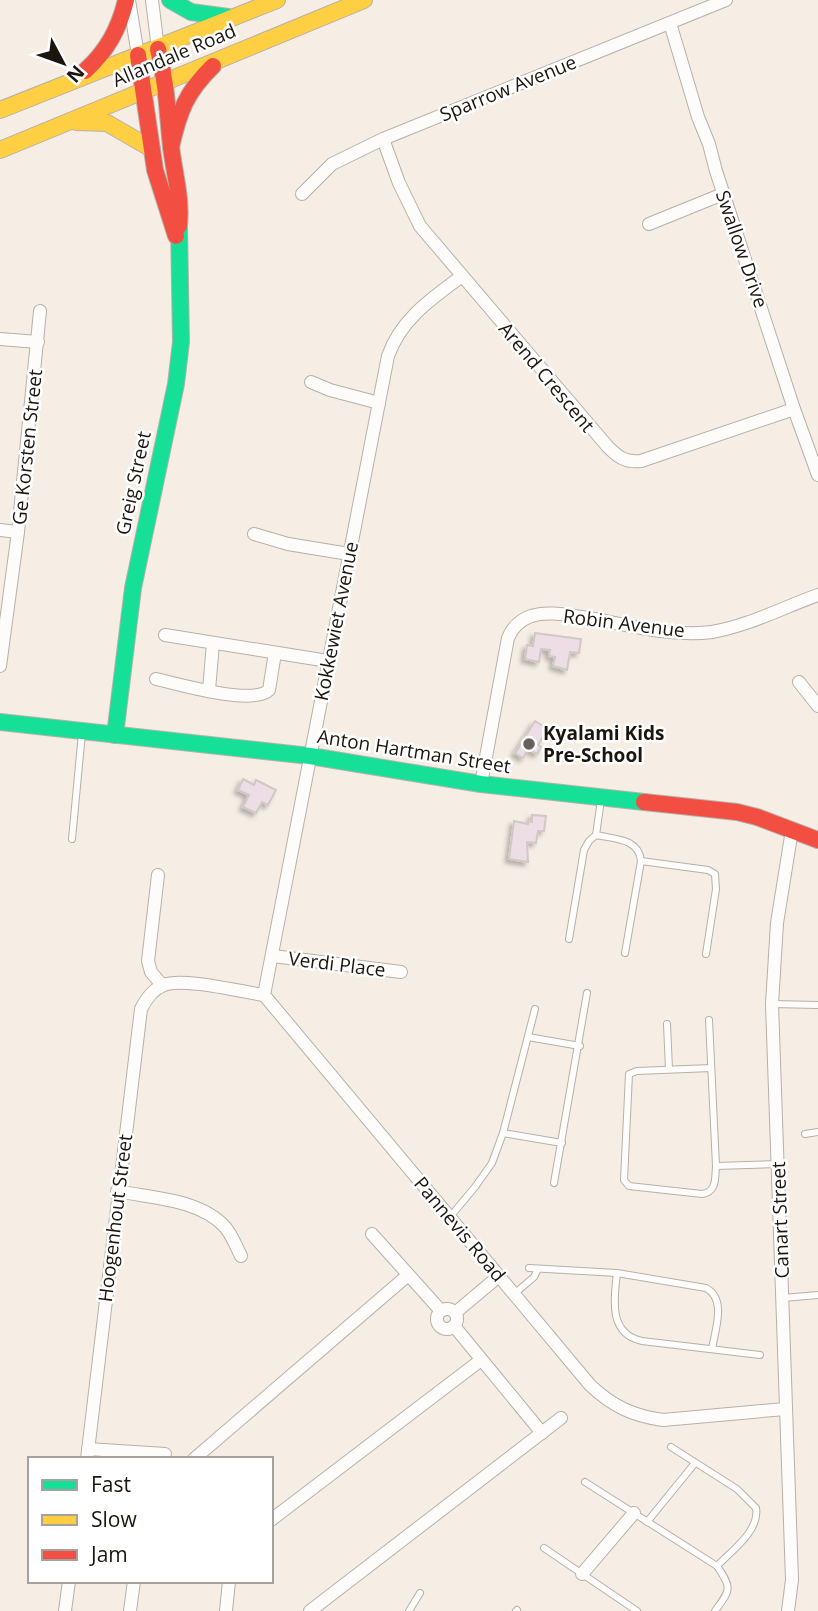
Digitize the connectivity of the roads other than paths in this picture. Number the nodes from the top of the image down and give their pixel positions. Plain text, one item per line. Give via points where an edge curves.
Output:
1 (127, 0) edge
2 (152, 0) edge
3 (170, 0) edge
4 (277, 0) edge
5 (364, 0) edge
6 (726, 0) edge
7 (233, 17) junction
8 (670, 23) junction
9 (158, 49) junction
10 (138, 55) junction
11 (224, 56) junction
12 (74, 81) junction
13 (166, 81) junction
14 (143, 90) junction
15 (0, 110) edge
16 (70, 122) junction
17 (383, 139) junction
18 (171, 147) junction
19 (152, 149) junction
20 (0, 150) edge
21 (302, 194) dead end
22 (723, 194) junction
23 (649, 224) dead end
24 (178, 239) junction
25 (462, 276) junction
26 (40, 311) dead end
27 (0, 339) edge
28 (38, 342) junction
29 (311, 382) dead end
30 (379, 403) junction
31 (794, 409) junction
32 (818, 475) edge
33 (0, 530) edge
34 (18, 532) junction
35 (254, 534) dead end
36 (349, 554) junction
37 (818, 595) edge
38 (165, 635) dead end
39 (214, 643) junction
40 (275, 653) junction
41 (328, 661) junction
42 (0, 666) edge
43 (156, 679) dead end
44 (799, 682) dead end
45 (209, 690) junction
46 (818, 706) edge
47 (0, 722) edge
48 (82, 731) junction
49 (115, 735) junction
50 (310, 756) junction
51 (481, 784) junction
52 (601, 797) junction
53 (792, 830) junction
54 (596, 835) junction
55 (72, 839) dead end
56 (818, 840) edge
57 (641, 861) junction
58 (158, 875) dead end
59 (569, 939) dead end
60 (625, 953) dead end
61 (706, 954) dead end
62 (273, 956) junction
63 (401, 972) dead end
64 (162, 985) junction
65 (587, 993) dead end
66 (264, 995) junction
67 (772, 1004) junction
68 (818, 1005) edge
69 (535, 1009) dead end
70 (709, 1020) dead end
71 (667, 1024) dead end
72 (528, 1037) junction
73 (580, 1046) junction
74 (710, 1068) junction
75 (669, 1069) junction
76 (818, 1132) edge
77 (503, 1133) junction
78 (805, 1133) dead end
79 (562, 1143) junction
80 (779, 1164) junction
81 (716, 1166) junction
82 (554, 1184) dead end
83 (117, 1191) junction
84 (450, 1217) junction
85 (372, 1234) dead end
86 (241, 1256) dead end
87 (529, 1268) dead end
88 (538, 1269) junction
89 (617, 1273) junction
90 (407, 1276) junction
91 (499, 1276) junction
92 (514, 1294) junction
93 (818, 1295) edge
94 (783, 1298) junction
95 (455, 1319) junction
96 (712, 1349) junction
97 (760, 1354) dead end
98 (481, 1360) junction
99 (785, 1409) junction
100 (561, 1418) dead end
101 (542, 1433) junction
102 (671, 1447) dead end
103 (88, 1454) edge
104 (164, 1454) dead end
105 (196, 1457) edge
106 (695, 1463) junction
107 (585, 1482) dead end
108 (634, 1513) junction
109 (273, 1518) edge
110 (647, 1522) junction
111 (544, 1548) dead end
112 (717, 1566) junction
113 (582, 1574) junction
114 (69, 1583) edge
115 (134, 1583) edge
116 (229, 1583) edge
117 (420, 1593) dead end
118 (65, 1611) edge
119 (131, 1611) edge
120 (226, 1611) edge
121 (310, 1611) edge
122 (409, 1611) edge
123 (637, 1611) edge
124 (715, 1611) edge
125 (788, 1611) edge

1 - 10 street
1 - 12 street via 112,44
2 - 9 street
3 - 7 street via 191,12
4 - 7 street, Allandale Road
5 - 11 street, Allandale Road
6 - 8 street, Sparrow Avenue
7 - 9 street, Allandale Road
8 - 17 street, Sparrow Avenue
8 - 22 street, Swallow Drive
9 - 10 street, Allandale Road
9 - 13 street, Greig Street
10 - 12 street, Allandale Road
10 - 14 street, Greig Street
11 - 13 street, Allandale Road
11 - 18 street via 193,84 180,107
12 - 15 street, Allandale Road
13 - 14 street, Allandale Road
13 - 18 street, Greig Street
14 - 16 street, Allandale Road
14 - 19 street, Greig Street
16 - 19 street via 107,123
16 - 20 street, Allandale Road
17 - 21 street, Sparrow Avenue via 332,163
17 - 25 street, Arend Crescent via 411,211
18 - 24 street, Greig Street via 181,203
19 - 24 street, Greig Street via 164,209
22 - 23 street
22 - 31 street, Swallow Drive
24 - 49 street, Greig Street via 179,363 133,588
25 - 30 street, Kokkewiet Avenue via 398,331
25 - 31 street, Arend Crescent via 608,447 627,461 641,461
26 - 28 street, Ge Korsten Street
27 - 28 street
28 - 34 street, Ge Korsten Street
29 - 30 street
30 - 36 street, Kokkewiet Avenue
31 - 32 street, Swallow Drive
33 - 34 street
34 - 42 street, Ge Korsten Street
35 - 36 street
36 - 41 street, Kokkewiet Avenue
37 - 51 street, Robin Avenue via 711,632 533,615 508,638
38 - 39 street
39 - 40 street
39 - 45 street
40 - 41 street
40 - 45 street via 266,693 246,697
41 - 50 street, Kokkewiet Avenue
43 - 45 street
44 - 46 street
47 - 48 street, Anton Hartman Street
48 - 49 street, Anton Hartman Street
48 - 55 lane
49 - 50 street, Anton Hartman Street
50 - 51 street, Anton Hartman Street
50 - 62 street, Kokkewiet Avenue
51 - 52 street, Anton Hartman Street
52 - 53 street, Anton Hartman Street via 737,813
52 - 54 lane
53 - 56 street, Anton Hartman Street
53 - 67 street, Canart Street
54 - 57 lane via 633,844
54 - 59 lane via 585,847
57 - 60 lane
57 - 61 lane via 715,874
58 - 64 street via 148,961
62 - 63 street, Verdi Place
62 - 66 street, Kokkewiet Avenue
64 - 66 street via 185,983
64 - 83 street, Hoogenhout Street via 141,1009
65 - 73 lane
66 - 84 street, Pannevis Road
67 - 68 lane
67 - 80 street, Canart Street
69 - 72 lane
70 - 74 lane
71 - 75 lane
72 - 73 lane
72 - 77 lane
73 - 79 lane
74 - 75 lane
74 - 81 lane
75 - 81 lane via 636,1071 627,1077 626,1184 706,1194 714,1185
76 - 78 lane
77 - 79 lane
77 - 84 lane via 485,1175
79 - 82 lane
80 - 81 lane
80 - 94 street, Canart Street
83 - 86 street via 205,1212 224,1226
83 - 103 street, Hoogenhout Street
84 - 91 street, Pannevis Road
85 - 90 street
87 - 88 lane
88 - 89 lane
88 - 92 lane
89 - 96 lane via 613,1307 619,1325 630,1336
89 - 96 lane via 711,1291 718,1303
90 - 95 street via 441,1311 439,1325 447,1329
90 - 105 street
91 - 92 street, Pannevis Road
91 - 95 street
92 - 99 street, Pannevis Road via 590,1385 629,1413 663,1420
93 - 94 lane
94 - 99 street, Canart Street
95 - 98 street
96 - 97 lane
98 - 101 street
98 - 109 street
99 - 125 street, Canart Street via 792,1580
100 - 101 street
101 - 121 street
102 - 106 lane
103 - 104 street
106 - 110 lane
106 - 112 lane via 737,1489 756,1508 749,1533
107 - 108 lane
108 - 110 lane
108 - 113 street
110 - 112 lane
111 - 113 lane
112 - 124 lane via 729,1588
113 - 123 lane
114 - 118 street
115 - 119 street
116 - 120 street
117 - 122 lane

